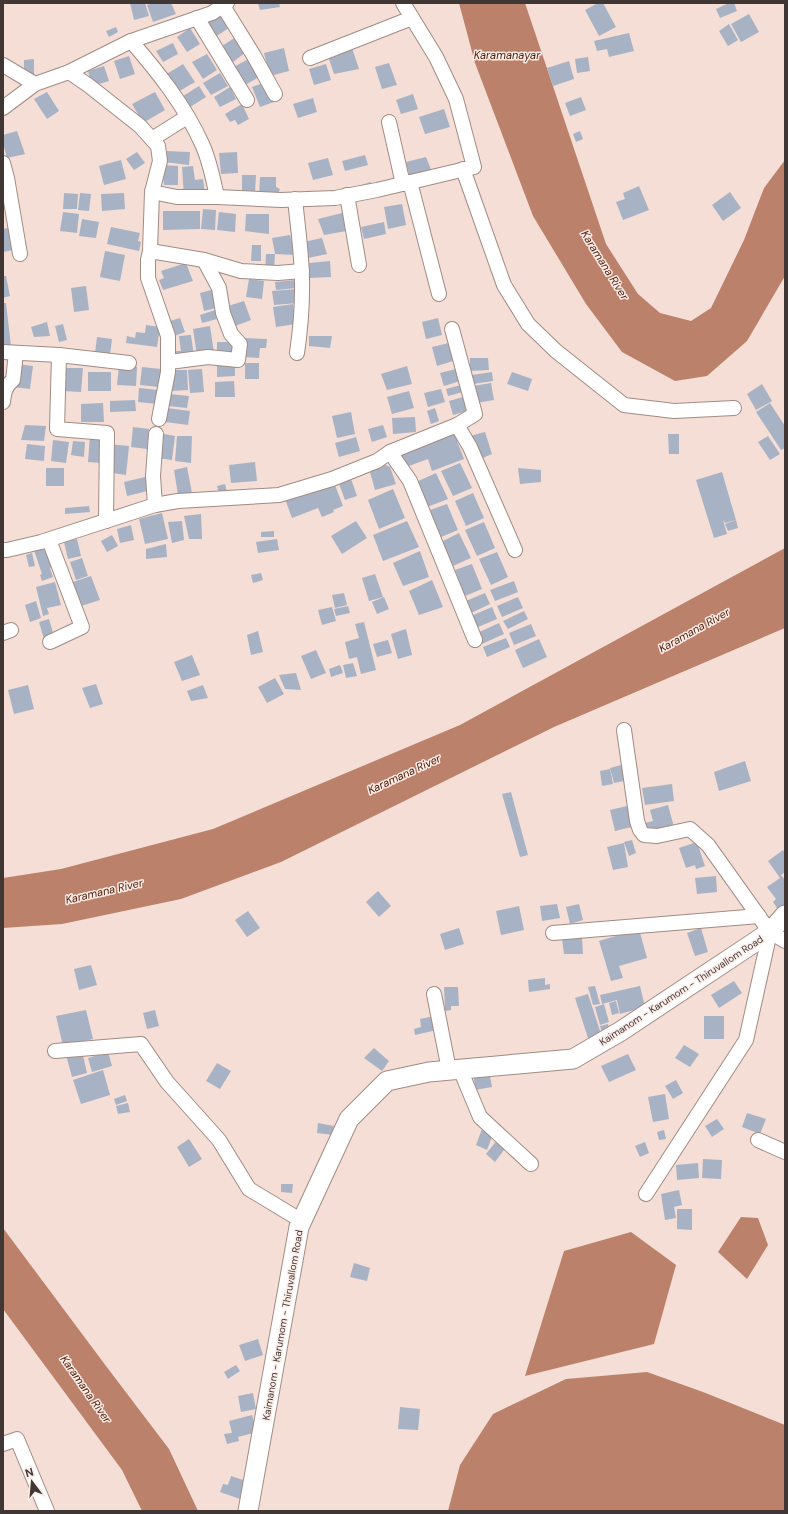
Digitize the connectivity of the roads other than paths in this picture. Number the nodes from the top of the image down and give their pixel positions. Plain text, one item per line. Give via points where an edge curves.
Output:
1 (403, 3) edge
2 (225, 4) edge
3 (197, 18) junction
4 (412, 18) junction
5 (131, 40) junction
6 (310, 58) dead end
7 (3, 65) edge
8 (69, 72) junction
9 (34, 84) junction
10 (275, 94) dead end
11 (247, 100) dead end
12 (3, 108) edge
13 (187, 117) junction
14 (389, 122) dead end
15 (152, 139) junction
16 (3, 163) edge
17 (463, 169) junction
18 (407, 183) junction
19 (152, 192) junction
20 (348, 195) junction
21 (217, 197) junction
22 (295, 199) junction
23 (150, 252) junction
24 (20, 254) dead end
25 (204, 260) junction
26 (359, 265) dead end
27 (302, 271) junction
28 (439, 294) dead end
29 (452, 329) dead end
30 (10, 353) edge
31 (297, 353) dead end
32 (59, 355) junction
33 (169, 362) junction
34 (129, 363) dead end
35 (3, 402) edge
36 (734, 408) dead end
37 (159, 419) dead end
38 (457, 425) junction
39 (156, 434) dead end
40 (390, 452) junction
41 (155, 505) junction
42 (106, 521) junction
43 (49, 540) junction
44 (3, 550) edge
45 (515, 550) dead end
46 (475, 640) dead end
47 (50, 642) dead end
48 (624, 730) dead end
49 (785, 915) edge
50 (759, 916) junction
51 (553, 933) dead end
52 (778, 937) edge
53 (434, 994) dead end
54 (55, 1051) dead end
55 (454, 1069) junction
56 (758, 1140) dead end
57 (785, 1152) edge
58 (531, 1164) dead end
59 (646, 1194) dead end
60 (302, 1221) junction
61 (3, 1444) edge
62 (47, 1511) edge
63 (248, 1511) edge

1 - 4 street
2 - 3 street via 212,13
2 - 10 street
3 - 5 street
3 - 11 street
4 - 6 street
4 - 17 street via 436,57 456,99 474,167
5 - 8 street
5 - 13 street via 155,69
7 - 9 street
8 - 9 street
8 - 15 street via 140,126
9 - 12 street
13 - 15 street
13 - 21 street via 202,144
14 - 18 street
15 - 19 street via 158,146 160,161
16 - 24 street
17 - 18 street
17 - 36 street via 504,285 528,324 556,351 624,405 674,411
18 - 20 street
18 - 28 street
19 - 21 street via 177,197
19 - 23 street
20 - 22 street via 335,198
20 - 26 street
21 - 22 street
22 - 27 street
23 - 25 street
23 - 33 street via 148,278 168,336
25 - 27 street via 241,270 278,273
25 - 33 street via 219,288 223,313 231,334 240,344 238,360 208,357
27 - 31 street via 301,323
29 - 38 street via 475,414
30 - 32 street
30 - 35 street via 13,380 5,388
32 - 34 street
32 - 42 street via 57,429 106,433
33 - 37 street
38 - 40 street
38 - 45 street via 470,447
39 - 41 street via 153,476
40 - 41 street via 377,461 332,480 279,495 178,501
40 - 46 street via 410,481
41 - 42 street
42 - 43 street
43 - 44 street
43 - 47 street via 82,627
48 - 50 street via 640,830 644,835 657,836 690,829 708,845
49 - 52 main road, Kaimanom - Karumom - Thiruvallom Road
50 - 51 street
50 - 52 street
52 - 55 main road, Kaimanom - Karumom - Thiruvallom Road via 573,1059
52 - 59 street via 746,1040
53 - 55 street
54 - 60 street via 141,1044 167,1082 219,1140 249,1189
55 - 58 street via 480,1117
55 - 60 main road, Kaimanom - Karumom - Thiruvallom Road via 387,1081 349,1119
56 - 57 street
60 - 63 main road, Kaimanom - Karumom - Thiruvallom Road
61 - 62 street via 17,1439

